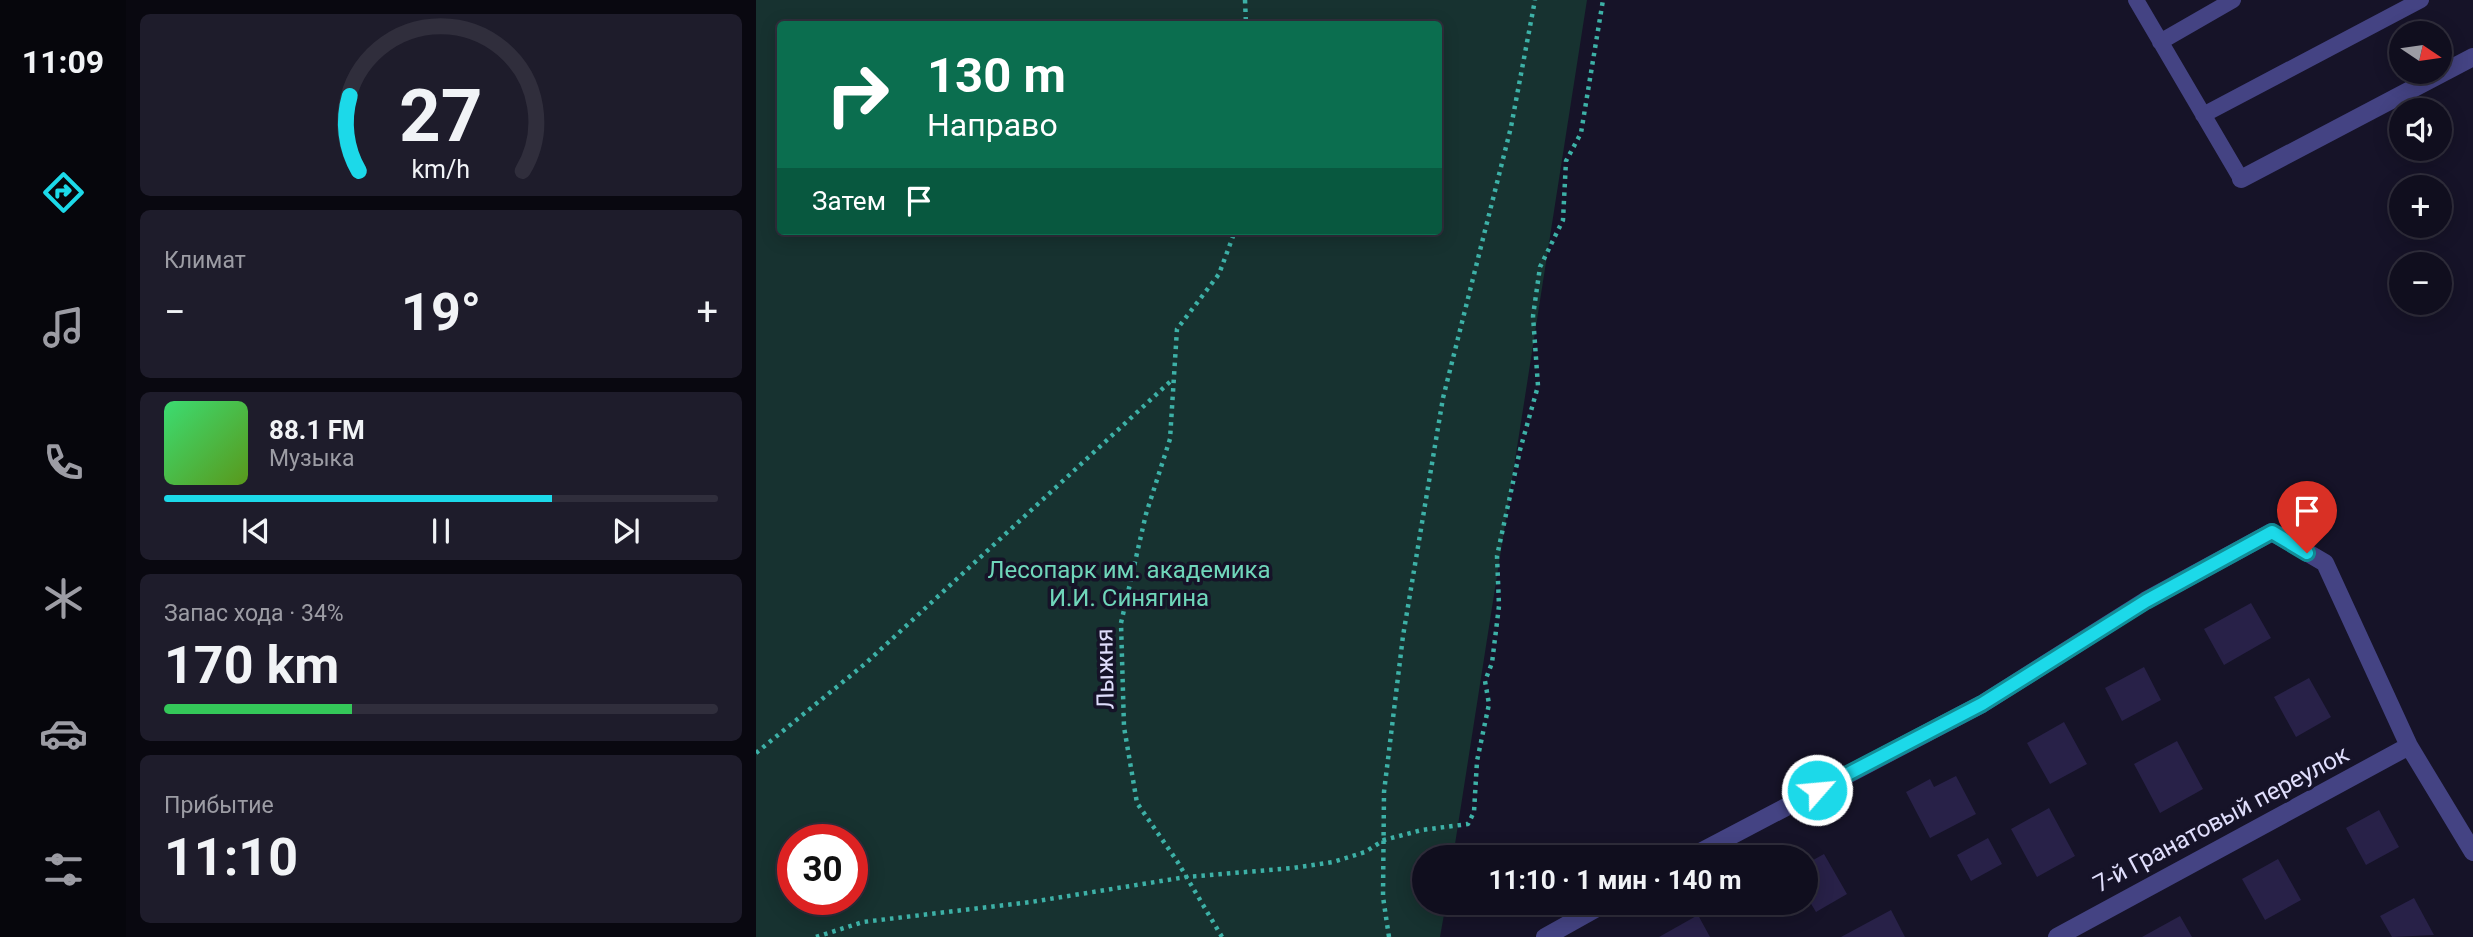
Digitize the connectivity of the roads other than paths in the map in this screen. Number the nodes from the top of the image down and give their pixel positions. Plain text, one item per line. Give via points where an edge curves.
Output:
1 (2136, 0) edge
2 (2233, 0) edge
3 (2421, 0) edge
4 (2160, 43) junction
5 (2473, 57) edge
6 (2203, 115) junction
7 (2241, 179) joint
8 (2409, 746) junction
9 (1714, 845) edge
10 (2473, 852) edge
11 (1584, 915) edge
12 (1545, 937) edge
13 (2057, 937) edge

1 - 4 lane
2 - 4 lane
3 - 6 lane
4 - 6 lane
5 - 7 street
6 - 7 lane
8 - 9 street via 2325,564 2272,532 2146,601 1982,704
8 - 10 street
8 - 13 street, 7-й Гранатовый переулок
11 - 12 street

